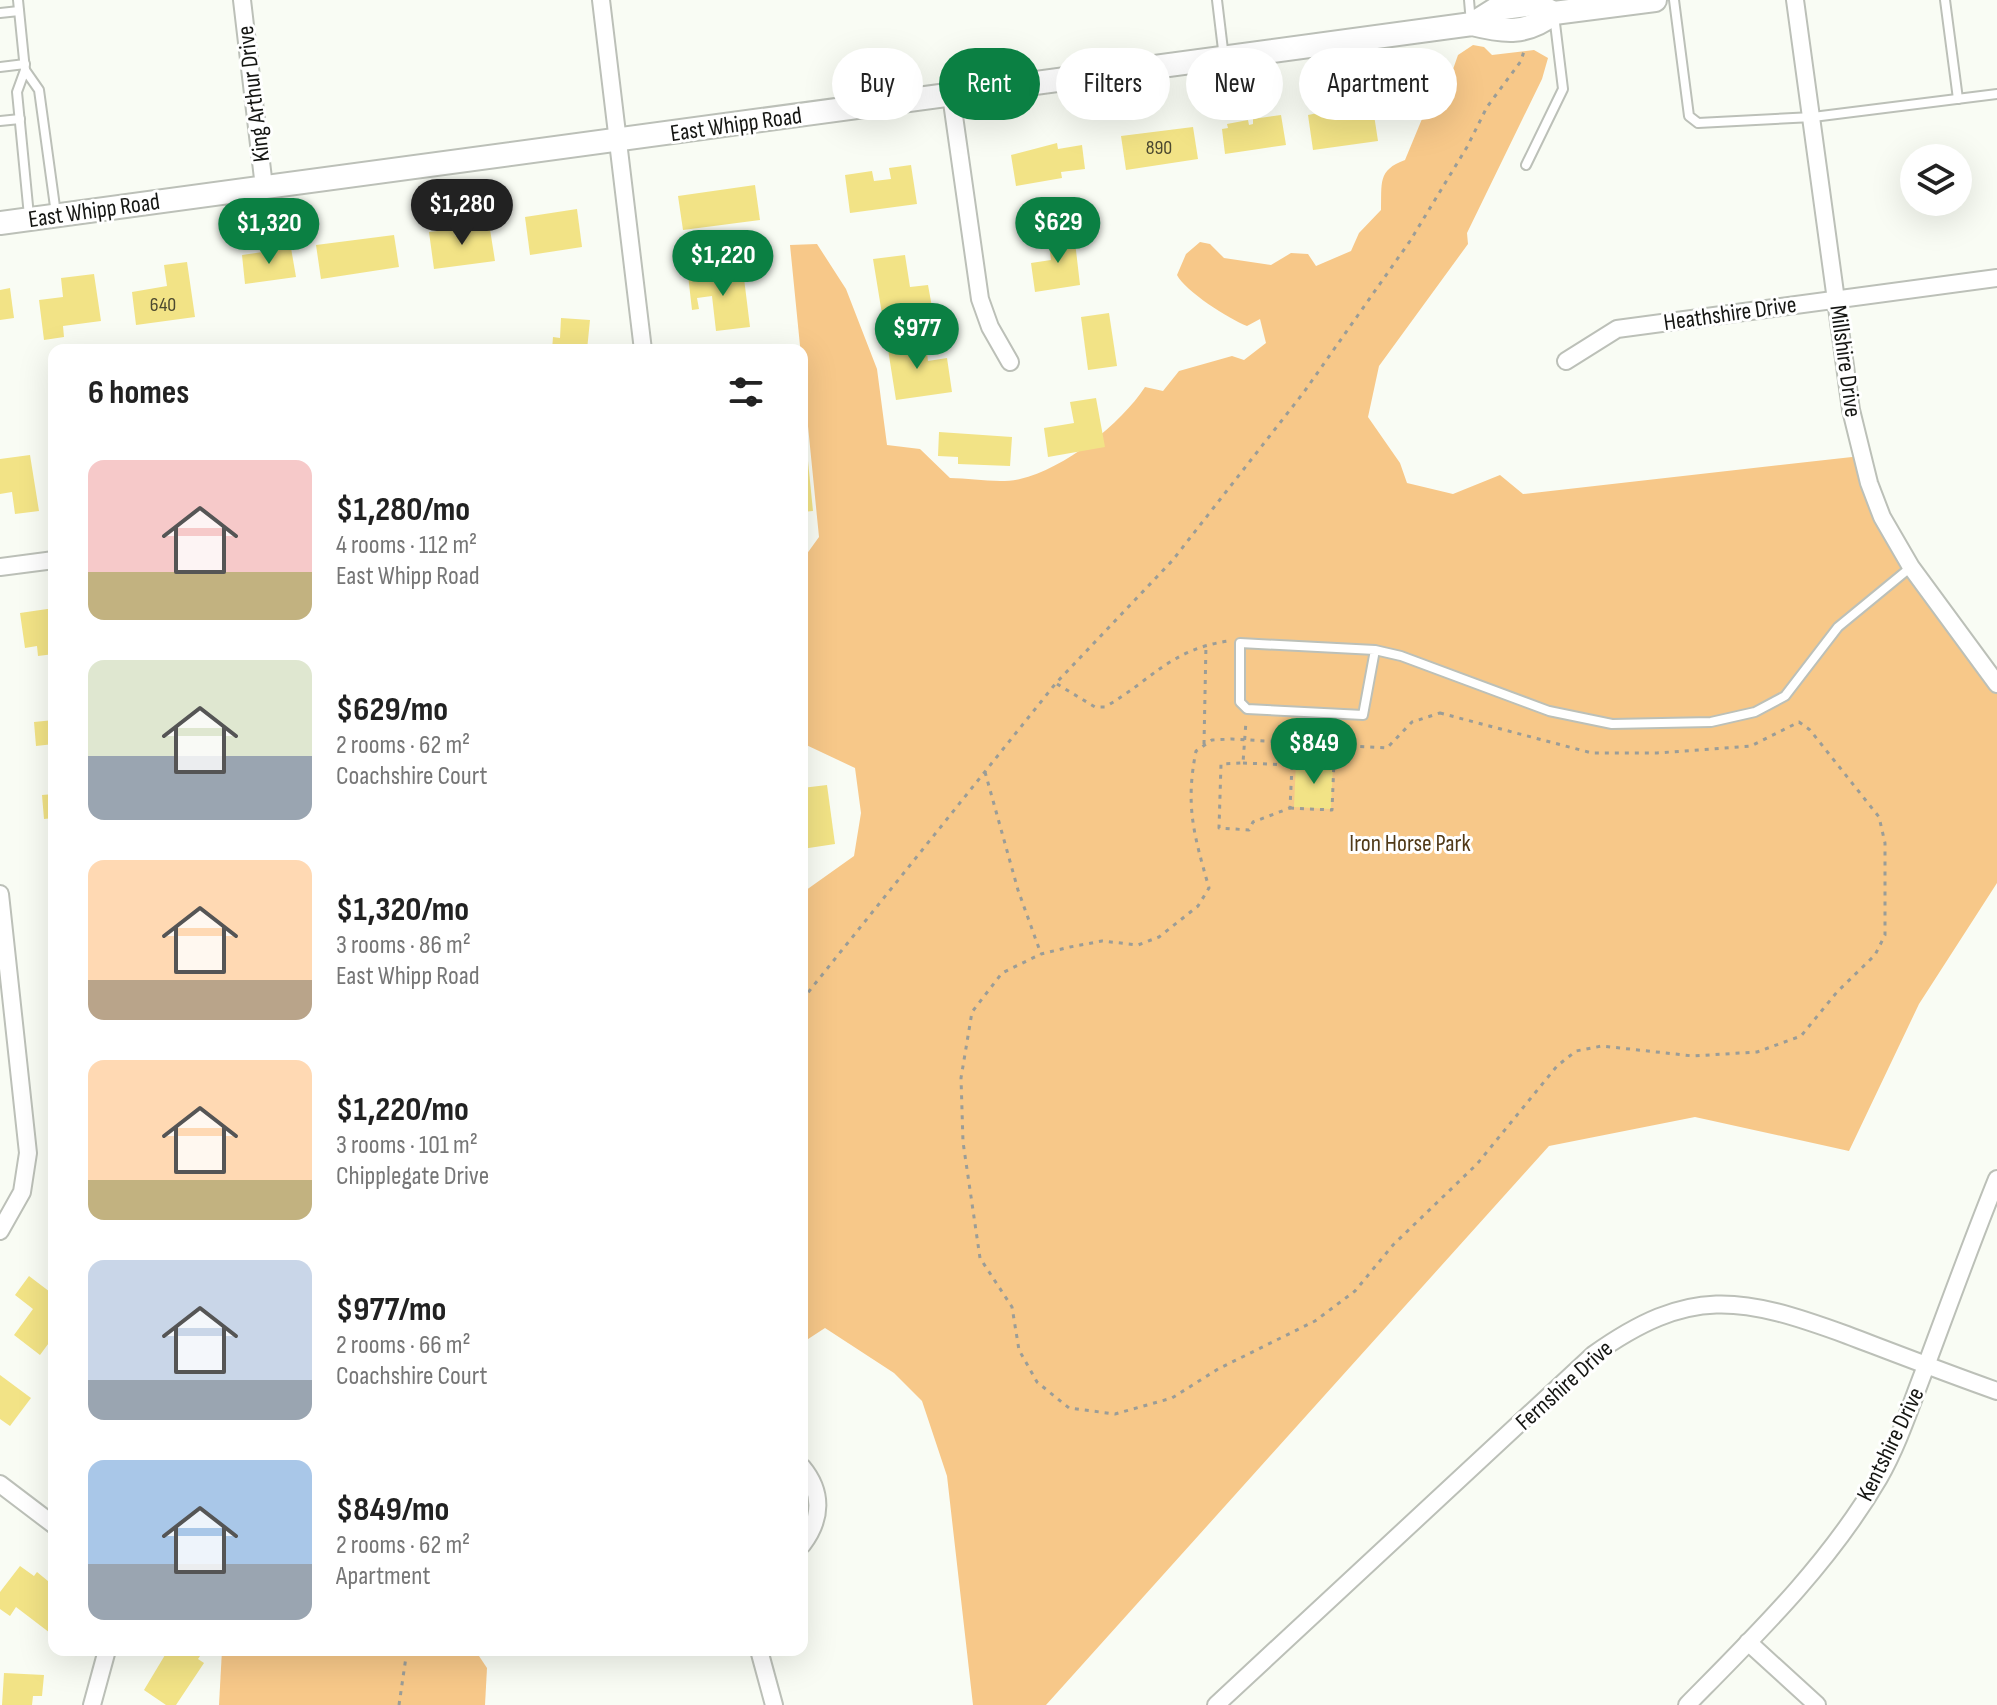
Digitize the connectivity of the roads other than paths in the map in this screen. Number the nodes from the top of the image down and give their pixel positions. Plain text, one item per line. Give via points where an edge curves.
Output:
1 (18, 0) edge
2 (242, 0) edge
3 (601, 0) edge
4 (1217, 0) edge
5 (1469, 0) edge
6 (1655, 0) edge
7 (1674, 0) edge
8 (1795, 0) edge
9 (1945, 0) edge
10 (19, 11) junction
11 (0, 13) edge
12 (1554, 13) junction
13 (1472, 24) junction
14 (1223, 48) edge
15 (1283, 50) edge
16 (1186, 63) edge
17 (0, 67) edge
18 (25, 67) junction
19 (1040, 83) edge
20 (1997, 94) edge
21 (939, 97) edge
22 (1958, 99) junction
23 (1813, 117) junction
24 (20, 119) junction
25 (955, 120) edge
26 (0, 121) edge
27 (616, 140) junction
28 (1526, 165) dead end
29 (264, 187) junction
30 (56, 215) junction
31 (30, 219) junction
32 (0, 223) edge
33 (1997, 278) edge
34 (1837, 298) junction
35 (642, 344) edge
36 (1566, 361) dead end
37 (1010, 362) dead end
38 (48, 561) edge
39 (0, 567) edge
40 (1911, 567) junction
41 (1375, 650) junction
42 (1997, 684) edge
43 (0, 894) edge
44 (1997, 1179) edge
45 (0, 1231) edge
46 (1926, 1366) junction
47 (1997, 1391) edge
48 (808, 1474) edge
49 (0, 1484) edge
50 (48, 1520) edge
51 (808, 1537) edge
52 (1748, 1642) junction
53 (105, 1656) edge
54 (761, 1656) edge
55 (92, 1705) edge
56 (774, 1705) edge
57 (1216, 1705) edge
58 (1687, 1705) edge
59 (1817, 1705) edge

1 - 10 lane
2 - 29 street, King Arthur Drive
3 - 27 street
4 - 14 lane
5 - 13 lane
6 - 12 main road, East Whipp Road
7 - 23 lane via 1689,116 1698,123
8 - 23 street, Millshire Drive
9 - 22 lane
10 - 11 lane
10 - 18 lane
12 - 13 main road, East Whipp Road via 1535,4 1518,6 1496,9
12 - 28 lane via 1563,89
13 - 15 main road, East Whipp Road
16 - 19 main road, East Whipp Road
17 - 18 lane
18 - 24 lane via 17,92
18 - 30 lane via 39,90
20 - 22 lane
21 - 27 main road, East Whipp Road
22 - 23 lane
23 - 34 street, Millshire Drive
24 - 26 lane
24 - 31 lane
25 - 37 street via 980,299
27 - 29 main road, East Whipp Road
27 - 35 street
29 - 30 main road, East Whipp Road
30 - 31 main road, East Whipp Road
31 - 32 main road, East Whipp Road
33 - 34 street, Heathshire Drive
34 - 36 street, Heathshire Drive via 1617,329
34 - 40 street, Millshire Drive via 1861,456 1882,517
38 - 39 street
40 - 41 lane via 1838,627 1785,696 1755,712 1711,722 1612,724 1549,711
40 - 42 street, Millshire Drive
41 - 41 lane via 1363,715 1247,709 1240,702 1240,643
43 - 45 street via 28,1153 22,1192
44 - 46 street, Kentshire Drive
46 - 47 street, Fernshire Drive
46 - 52 street, Kentshire Drive via 1880,1477 1848,1526
46 - 57 street, Fernshire Drive via 1777,1310 1750,1305 1695,1306 1643,1322 1593,1355
48 - 51 street via 818,1499
49 - 50 street
52 - 58 street, Kentshire Drive
52 - 59 street
53 - 55 street
54 - 56 street

